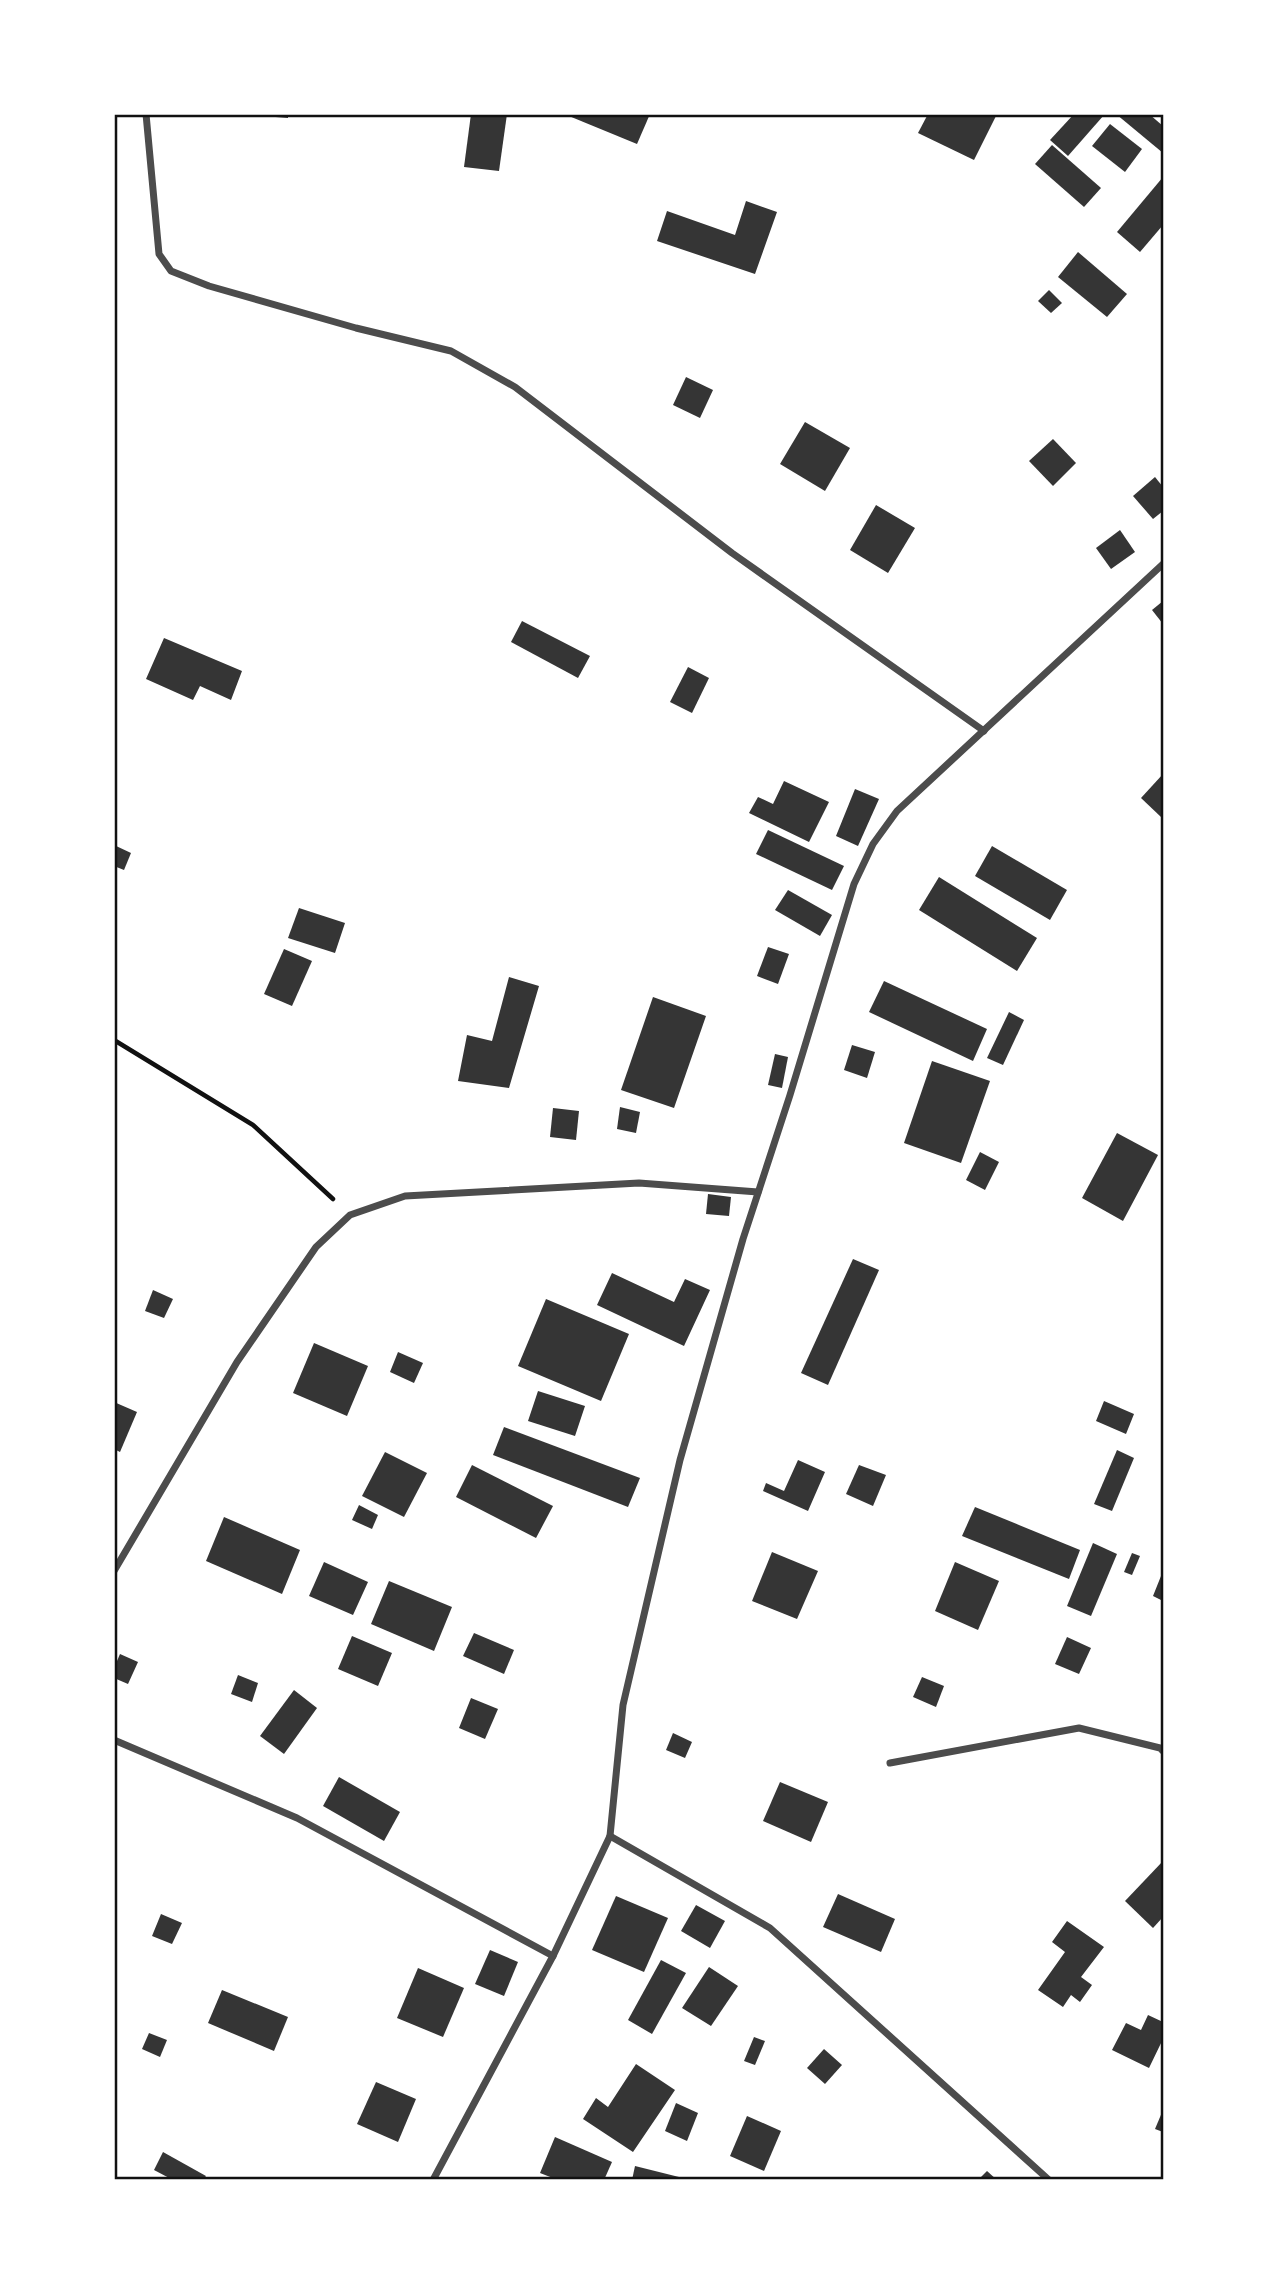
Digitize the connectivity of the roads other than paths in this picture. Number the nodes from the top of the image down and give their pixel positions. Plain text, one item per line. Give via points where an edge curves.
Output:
1 (146, 114) edge
2 (1163, 564) edge
3 (984, 731) junction
4 (758, 1192) junction
5 (114, 1571) edge
6 (114, 1740) edge
7 (1163, 1751) edge
8 (890, 1763) dead end
9 (610, 1836) junction
10 (553, 1956) junction
11 (433, 2180) edge
12 (1049, 2180) edge

1 - 3 street via 159,254 171,271 356,328 451,351 515,387 732,553
2 - 3 street
3 - 4 street via 897,811 873,844 854,884
4 - 5 street via 639,1183 405,1196 350,1215 316,1247 237,1362
4 - 9 street via 680,1460 623,1705
6 - 10 street via 297,1818
7 - 8 street via 1079,1728
9 - 10 street
9 - 12 street via 770,1928
10 - 11 street

